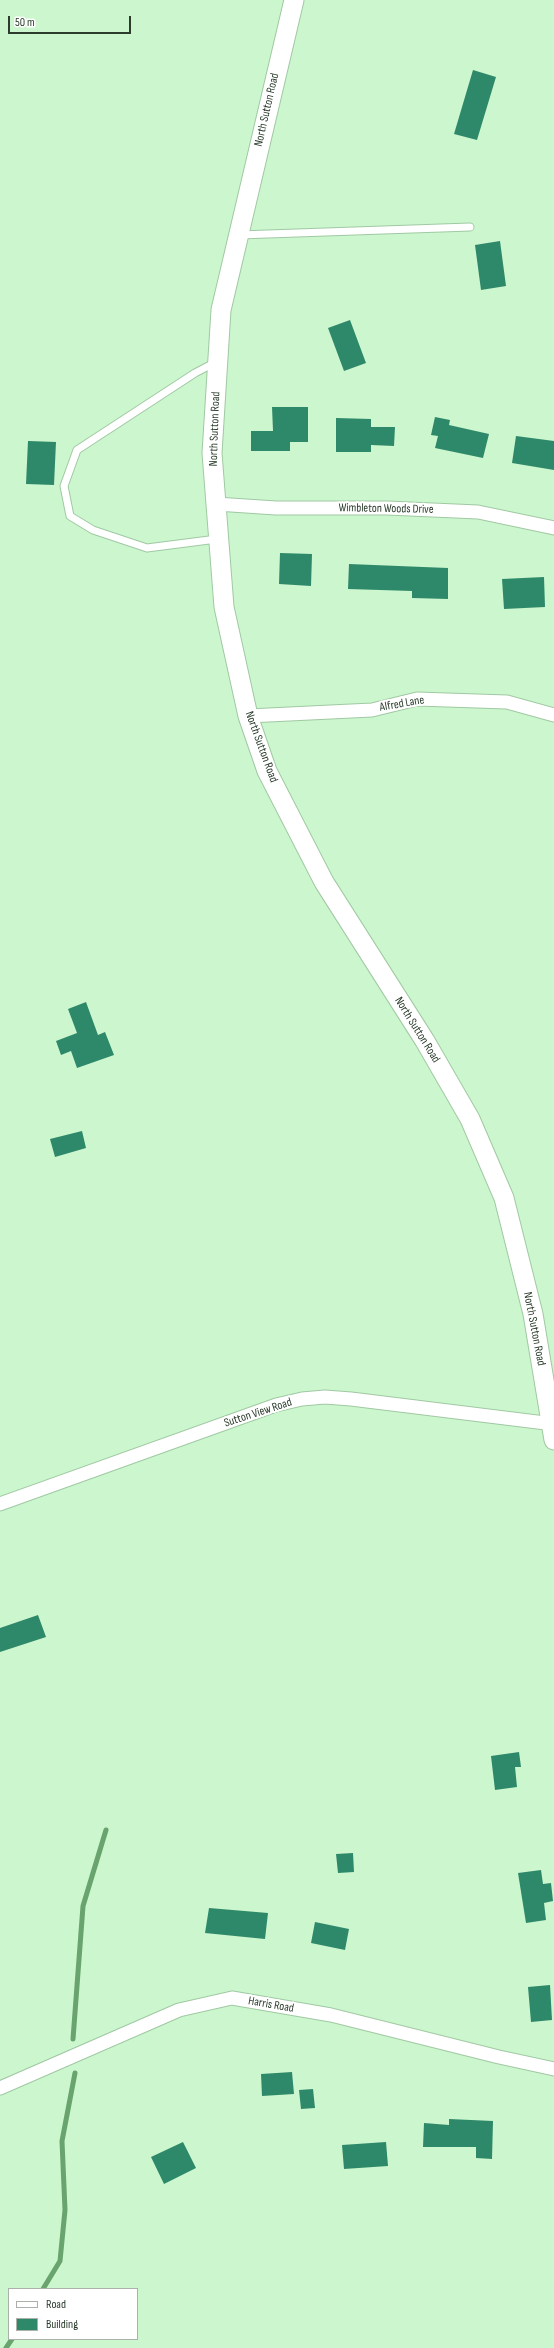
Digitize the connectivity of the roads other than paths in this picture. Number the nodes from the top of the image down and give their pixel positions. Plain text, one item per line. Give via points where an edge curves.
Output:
1 (294, 0) edge
2 (470, 227) dead end
3 (239, 235) junction
4 (218, 361) junction
5 (216, 504) junction
6 (554, 528) edge
7 (219, 539) junction
8 (554, 715) edge
9 (248, 716) junction
10 (553, 1430) edge
11 (0, 1504) edge
12 (554, 2069) edge
13 (0, 2088) edge

1 - 3 main road, North Sutton Road
2 - 3 lane
3 - 4 main road, North Sutton Road via 221,310
4 - 5 main road, North Sutton Road via 212,453
4 - 7 lane via 195,372 78,450 64,486 70,516 93,530 148,548
5 - 6 street, Wimbleton Woods Drive via 276,508 388,508 478,512
5 - 7 main road, North Sutton Road
7 - 9 main road, North Sutton Road via 224,607
8 - 9 street, Alfred Lane via 507,702 417,699 372,710
9 - 10 main road, North Sutton Road via 267,771 324,882 425,1042 470,1119 504,1198 533,1314
10 - 11 street, Sutton View Road via 351,1398 302,1399 276,1405
12 - 13 street, Harris Road via 331,2015 232,1998 179,2010

